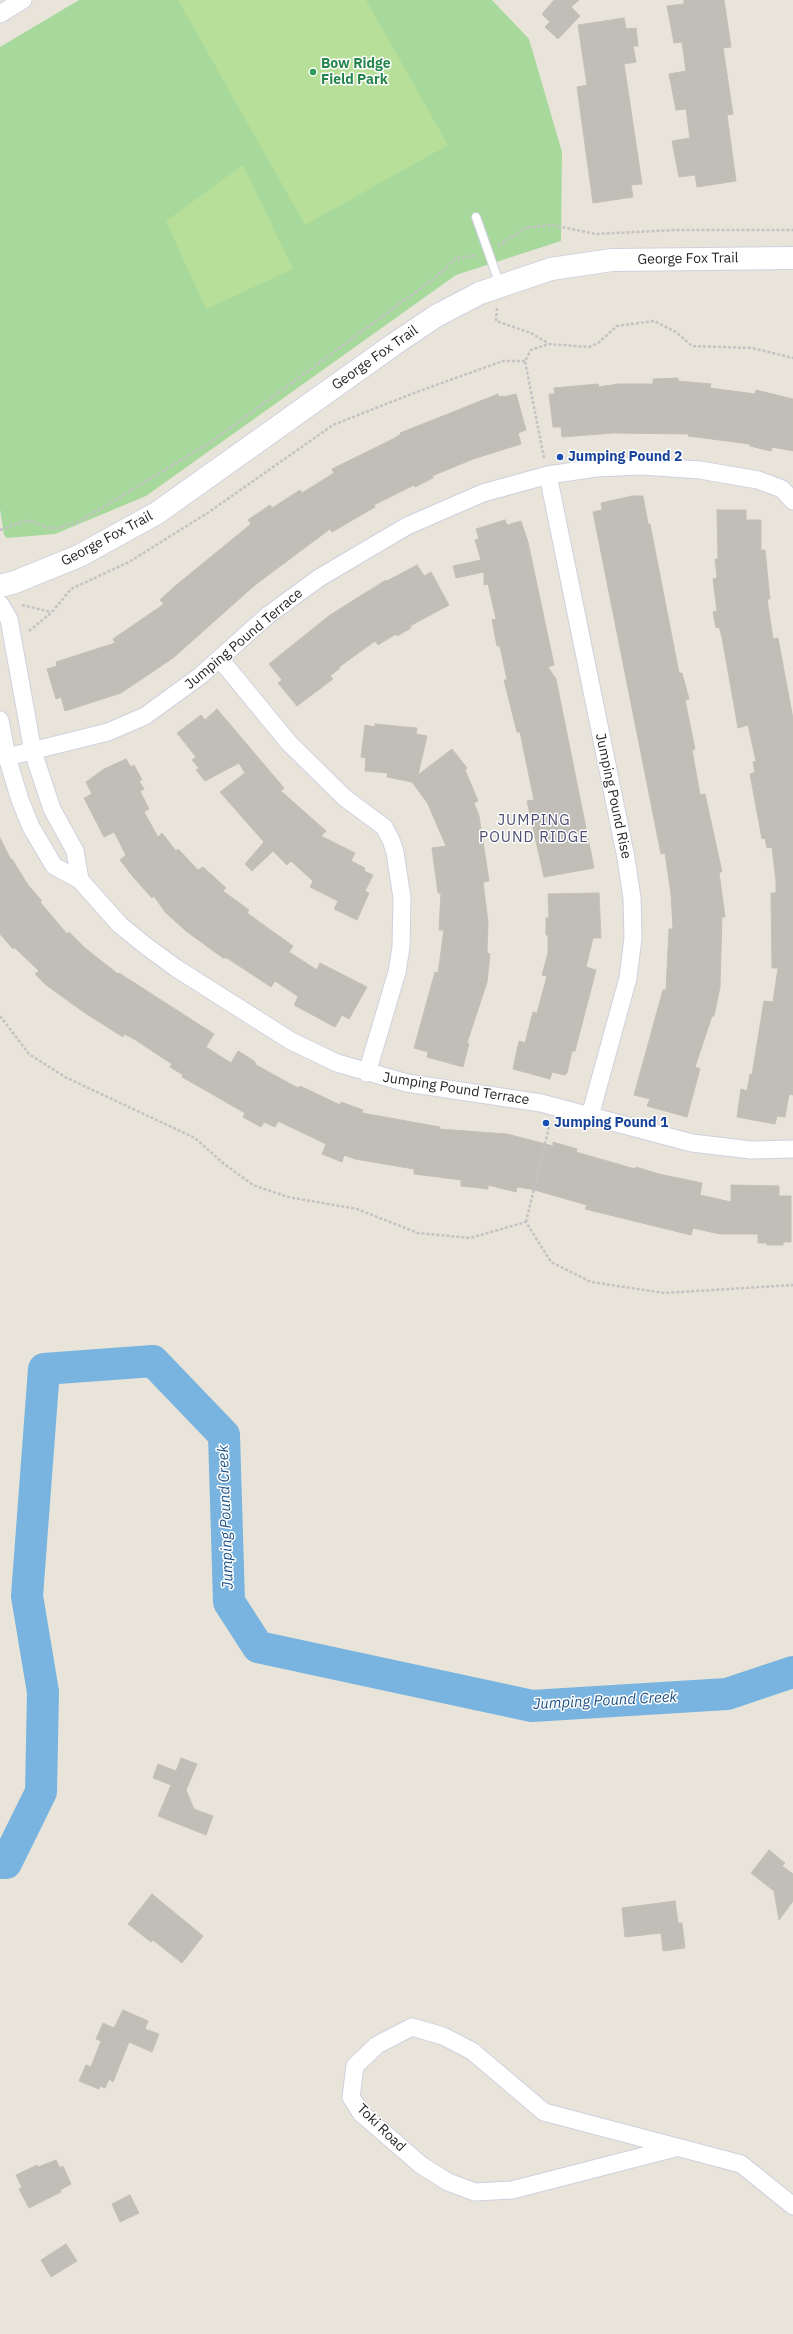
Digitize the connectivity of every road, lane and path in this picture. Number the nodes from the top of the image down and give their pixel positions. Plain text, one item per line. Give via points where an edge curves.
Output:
1 (23, 0) edge
2 (0, 14) edge
3 (476, 217) dead end
4 (793, 230) edge
5 (488, 252) junction
6 (793, 258) edge
7 (501, 294) junction
8 (548, 344) junction
9 (793, 358) edge
10 (525, 361) junction
11 (546, 468) junction
12 (793, 501) edge
13 (0, 530) edge
14 (0, 586) edge
15 (0, 604) edge
16 (22, 605) dead end
17 (51, 613) junction
18 (13, 644) junction
19 (220, 659) junction
20 (0, 720) edge
21 (33, 752) junction
22 (7, 757) junction
23 (80, 880) junction
24 (0, 1016) edge
25 (367, 1073) junction
26 (590, 1116) junction
27 (551, 1121) dead end
28 (793, 1149) edge
29 (526, 1222) junction
30 (793, 1285) edge
31 (675, 2148) junction
32 (793, 2206) edge

1 - 2 street
3 - 5 lane
4 - 5 path via 676,230 596,234 552,225 526,228
5 - 7 lane
5 - 13 path via 455,259 435,278 211,442 80,521 60,528 48,528 28,520
6 - 7 street, George Fox Trail via 612,260 551,269
7 - 8 path via 495,314 496,321 531,333
7 - 14 street, George Fox Trail via 460,302 436,316 157,513 128,530 79,556
8 - 9 path via 589,347 598,343 617,326 654,321 676,332 692,346 752,348
8 - 10 path via 531,350
10 - 11 path
10 - 17 path via 503,362 333,425 129,562 72,589
11 - 12 street, Jumping Pound Terrace via 674,467 758,480 782,489
11 - 19 street, Jumping Pound Terrace via 456,504 374,544 292,597
11 - 26 street, Jumping Pound Rise via 632,898 633,938 628,978
15 - 18 street via 9,619
16 - 17 path
17 - 18 path
18 - 21 street
19 - 21 street, Jumping Pound Terrace via 164,704 140,719 108,732
19 - 25 street via 289,743 345,798 384,827 391,840 402,898 401,947
20 - 22 street, Jumping Pound Terrace
21 - 22 street, Jumping Pound Terrace
21 - 23 street via 52,809 75,851
22 - 23 street, Jumping Pound Terrace via 20,800 42,847 54,866
23 - 25 street, Jumping Pound Terrace via 120,925 176,968 291,1042 337,1063
24 - 29 path via 29,1054 65,1077 195,1138 253,1185 288,1197 357,1209 418,1233 470,1238
25 - 26 street, Jumping Pound Terrace via 413,1084 519,1099
26 - 28 street, Jumping Pound Terrace via 665,1138 692,1143 751,1150
27 - 29 path
29 - 30 path via 551,1262 591,1282 664,1293
31 - 31 street, Toki Road via 544,2112 472,2051 443,2036 412,2027 377,2045 355,2066 351,2097 361,2113 421,2165 448,2182 475,2192 512,2190
31 - 32 street, Toki Road via 741,2164

